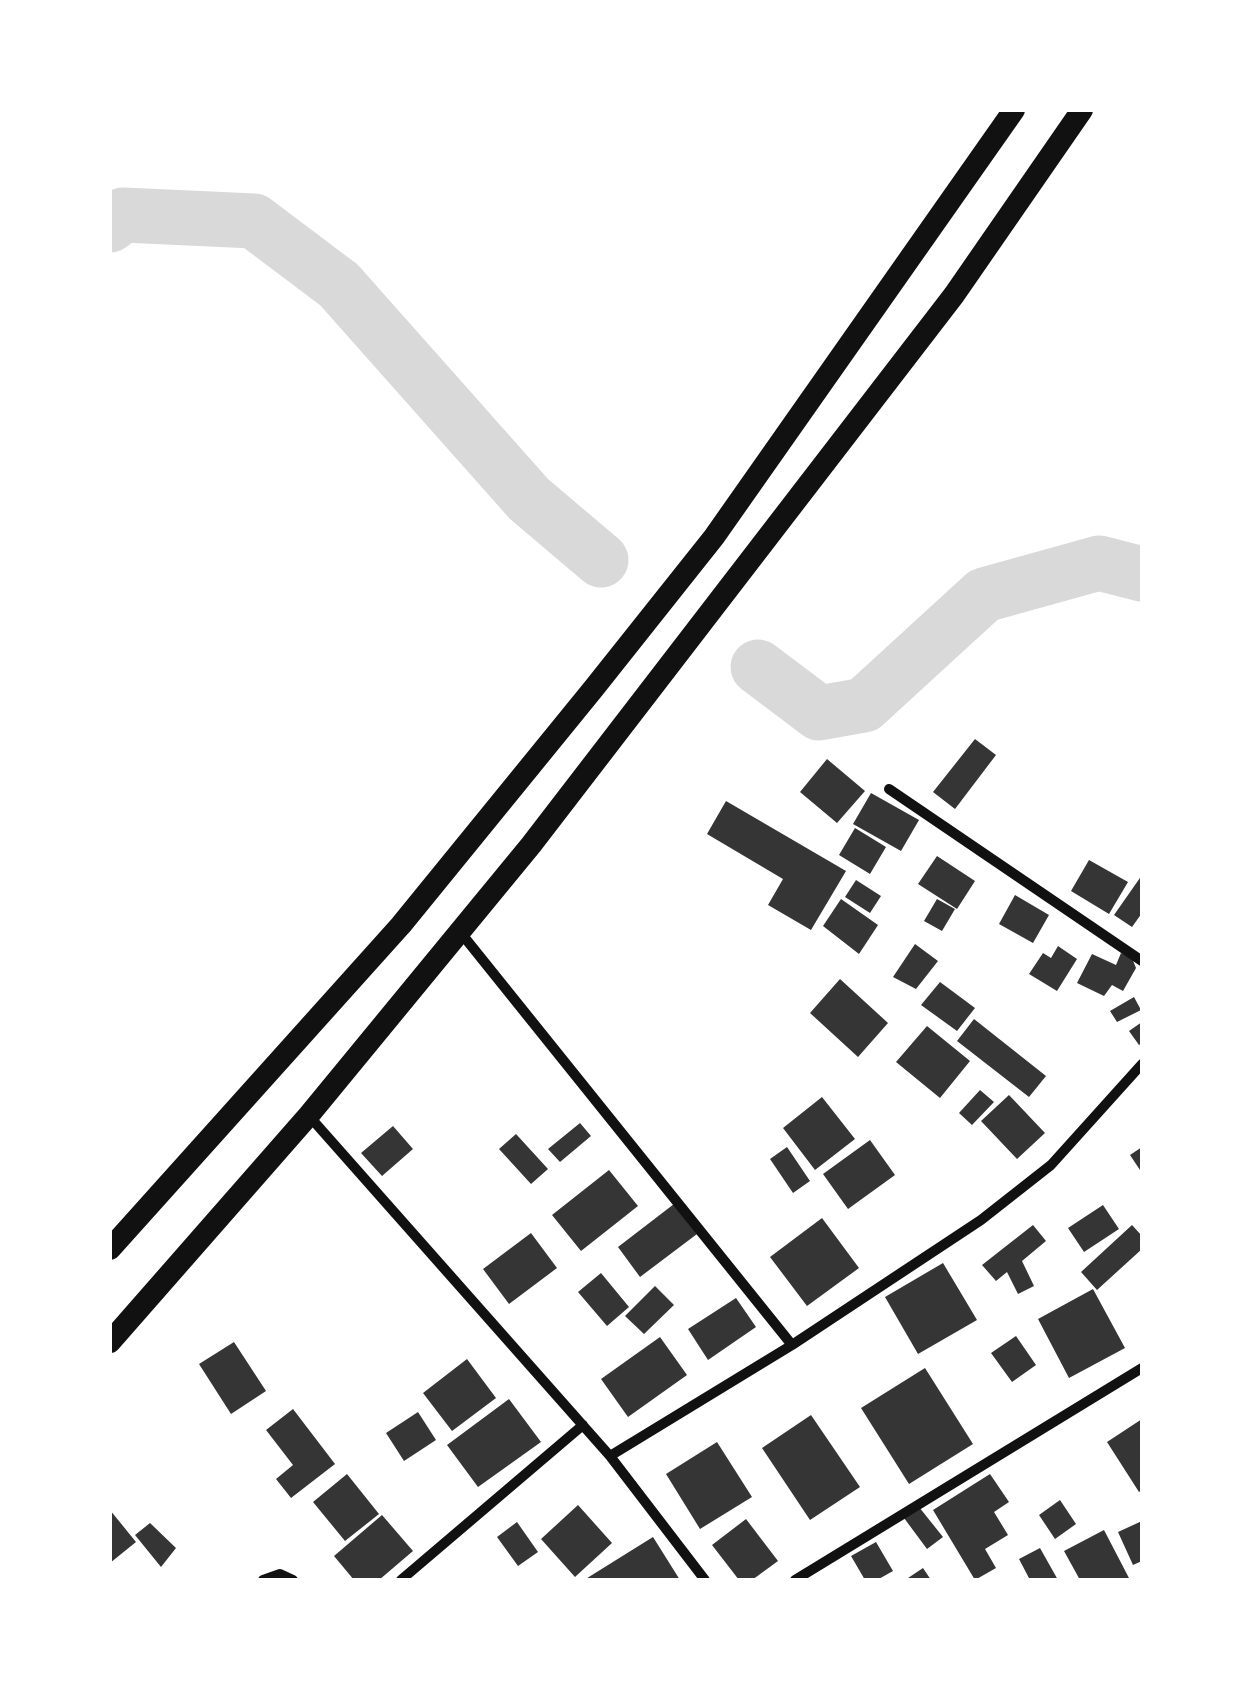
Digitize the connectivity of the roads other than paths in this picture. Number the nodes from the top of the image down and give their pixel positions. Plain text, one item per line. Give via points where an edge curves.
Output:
1 (1014, 110) edge
2 (1082, 110) edge
3 (889, 788) dead end
4 (460, 932) junction
5 (1142, 961) edge
6 (1142, 1064) edge
7 (309, 1115) junction
8 (110, 1249) edge
9 (110, 1342) edge
10 (792, 1345) junction
11 (1142, 1368) edge
12 (583, 1425) junction
13 (610, 1456) junction
14 (263, 1580) edge
15 (293, 1580) edge
16 (401, 1580) edge
17 (704, 1580) edge
18 (795, 1580) edge

1 - 8 highway via 654,612 401,925
2 - 4 highway via 954,294
3 - 5 street
4 - 7 highway
4 - 10 street
6 - 10 street via 1051,1165 981,1220
7 - 9 highway
7 - 12 street
10 - 13 street
11 - 18 street
12 - 13 street
12 - 16 street
13 - 17 street
14 - 15 street via 280,1574

